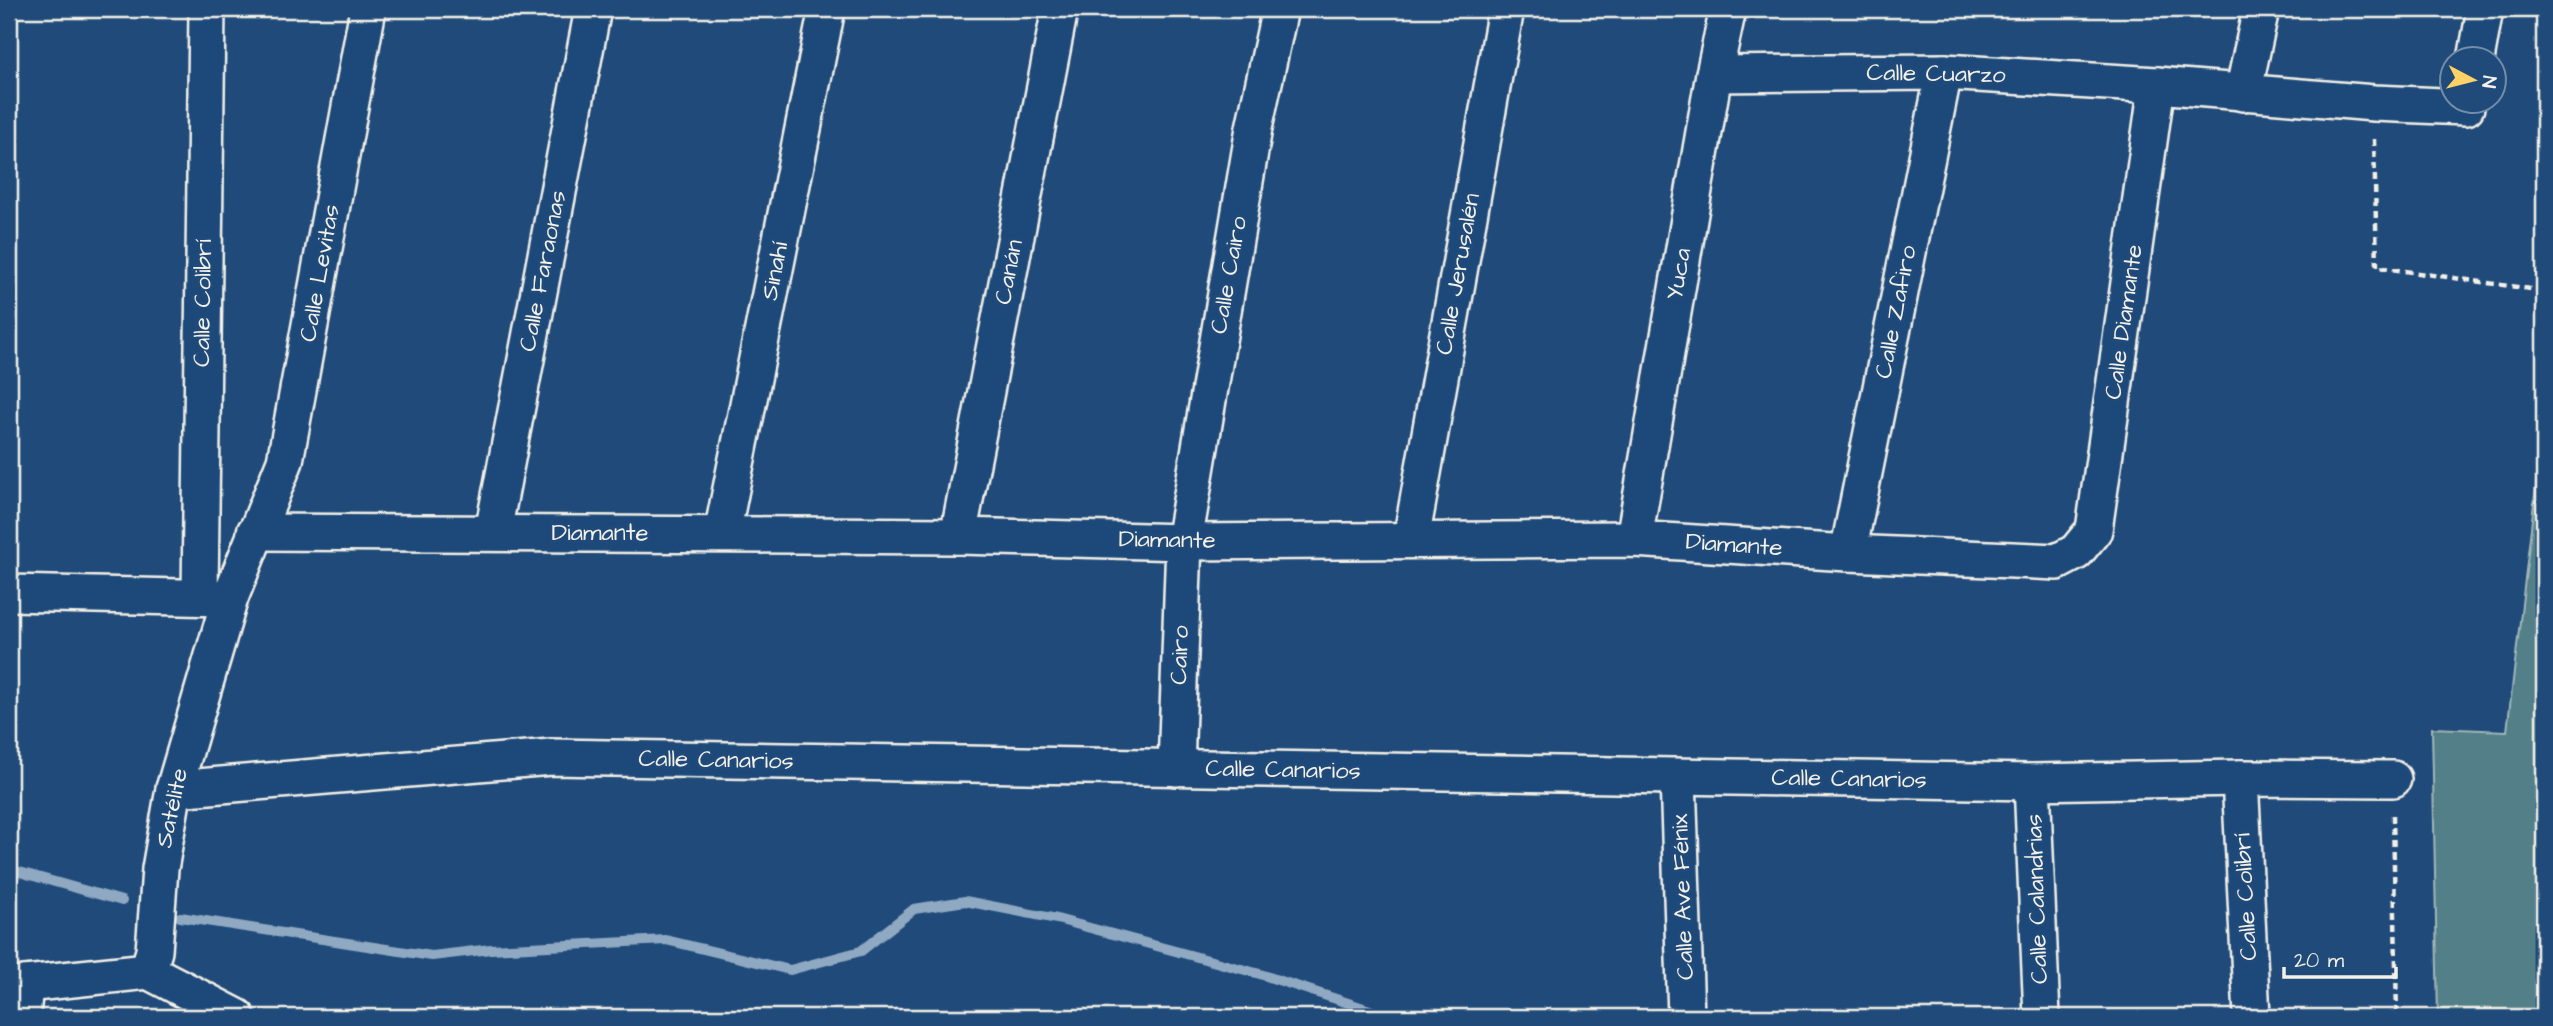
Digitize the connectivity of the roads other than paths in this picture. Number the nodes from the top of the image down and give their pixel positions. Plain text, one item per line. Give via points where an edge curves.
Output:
1 (207, 9) edge
2 (368, 9) edge
3 (593, 9) edge
4 (827, 9) edge
5 (1060, 9) edge
6 (1280, 9) edge
7 (1506, 9) edge
8 (1728, 9) edge
9 (2261, 9) edge
10 (2485, 9) edge
11 (2478, 46) edge
12 (1944, 72) junction
13 (1714, 74) junction
14 (2157, 86) junction
15 (2243, 93) junction
16 (2438, 104) edge
17 (255, 532) junction
18 (493, 532) junction
19 (722, 534) junction
20 (957, 536) junction
21 (1634, 539) junction
22 (1410, 540) junction
23 (1184, 542) junction
24 (2076, 552) joint
25 (1848, 553) junction
26 (9, 593) edge
27 (215, 597) junction
28 (1176, 768) junction
29 (1678, 777) junction
30 (2240, 778) junction
31 (2393, 779) road end
32 (2032, 782) junction
33 (174, 789) junction
34 (151, 961) junction
35 (19, 992) edge
36 (237, 1017) edge
37 (1686, 1017) edge
38 (2042, 1017) edge
39 (2252, 1017) edge

1 - 27 street, Calle Colibrí
2 - 17 street, Calle Levitas via 285,461
3 - 18 street, Calle Faraonas
4 - 19 street, Sinahí
5 - 20 street, Canán
6 - 23 street, Calle Cairo via 1254,128
7 - 22 street, Calle Jerusalén
8 - 13 street, Yuca
9 - 15 street
10 - 11 street
12 - 13 street, Calle Cuarzo
12 - 14 street, Calle Cuarzo
12 - 25 street, Calle Zafiro
13 - 21 street, Yuca
14 - 15 street, Calle Cuarzo
14 - 24 street, Calle Diamante via 2094,530
15 - 16 street, Calle Cuarzo
17 - 18 street, Diamante
17 - 27 street, Satélite
18 - 19 street, Diamante
19 - 20 street, Diamante
20 - 23 street, Diamante
21 - 22 street, Diamante
21 - 25 street, Diamante
22 - 23 street, Diamante
23 - 28 street, Cairo
24 - 25 street, Diamante via 2057,562
26 - 27 street
27 - 33 street, Satélite
28 - 29 street, Calle Canarios
28 - 33 street, Calle Canarios via 551,757
29 - 32 street, Calle Canarios
29 - 37 street, Calle Ave Fénix
30 - 31 street, Calle Canarios
30 - 32 street, Calle Canarios
30 - 39 street, Calle Colibrí
32 - 38 street, Calle Calandrias
33 - 34 street, Satélite
34 - 35 street
34 - 36 street

